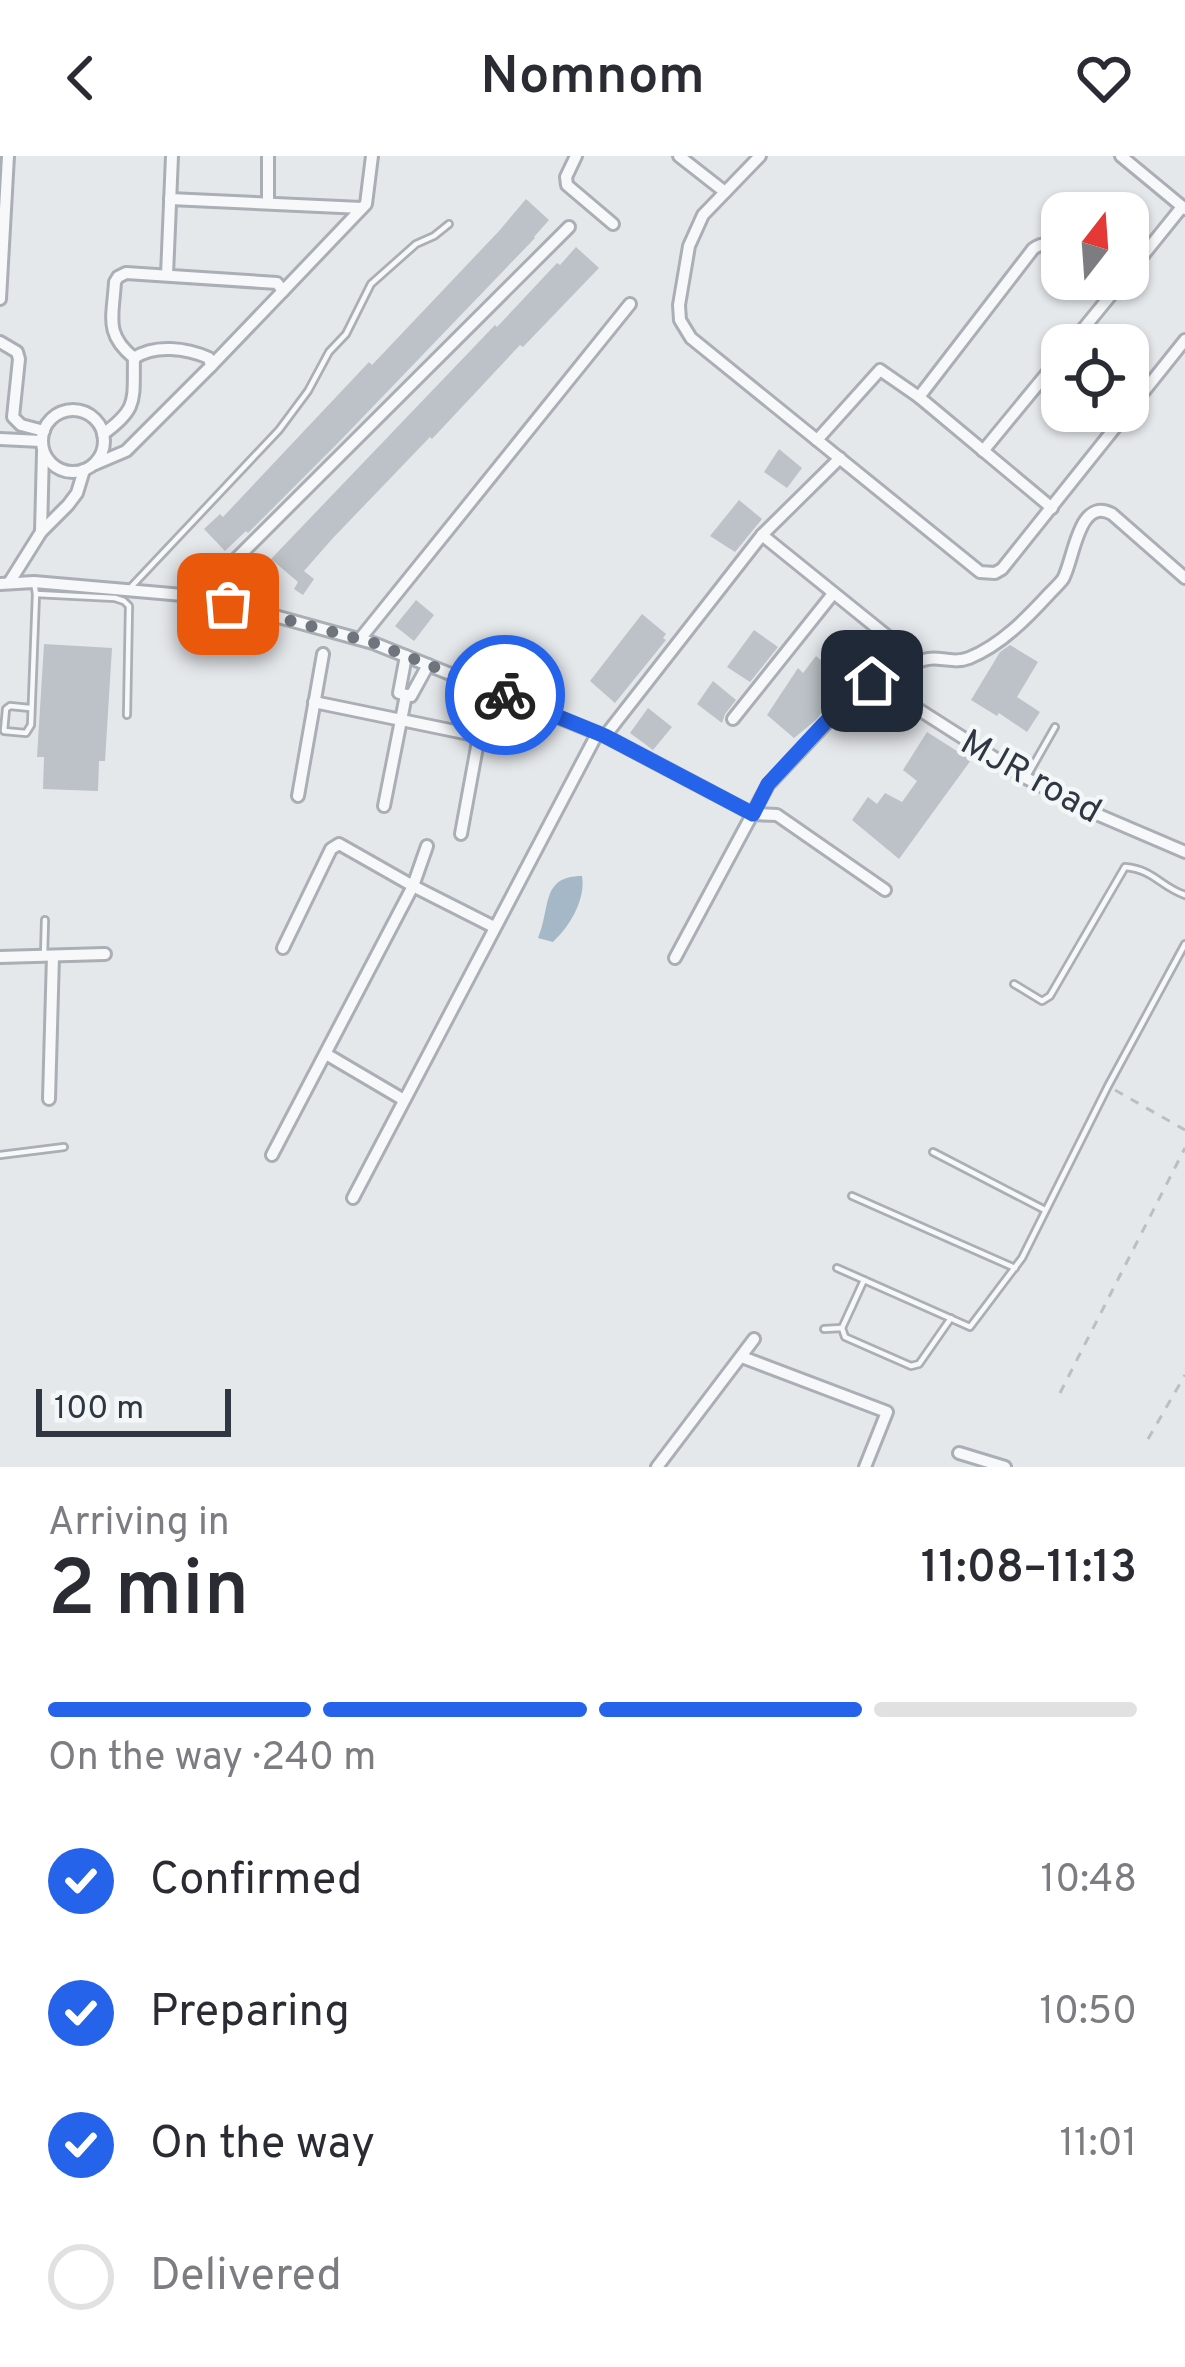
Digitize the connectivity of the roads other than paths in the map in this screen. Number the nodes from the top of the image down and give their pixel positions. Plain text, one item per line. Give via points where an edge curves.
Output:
1 (8, 156) edge
2 (172, 156) edge
3 (268, 156) edge
4 (372, 156) edge
5 (576, 156) edge
6 (680, 156) edge
7 (760, 156) edge
8 (1121, 156) edge
9 (3, 190) edge
10 (725, 192) junction
11 (170, 199) junction
12 (268, 203) junction
13 (362, 208) junction
14 (1183, 208) edge
15 (449, 224) dead end
16 (613, 224) dead end
17 (568, 227) dead end
18 (1041, 244) edge
19 (1149, 249) edge
20 (1, 267) edge
21 (167, 275) junction
22 (283, 291) junction
23 (0, 299) edge
24 (1107, 300) edge
25 (630, 304) dead end
26 (1087, 324) edge
27 (1185, 340) edge
28 (0, 342) edge
29 (134, 358) junction
30 (212, 366) junction
31 (1041, 381) edge
32 (919, 397) junction
33 (103, 434) junction
34 (0, 439) edge
35 (817, 440) junction
36 (43, 441) junction
37 (983, 451) junction
38 (840, 458) junction
39 (89, 468) junction
40 (1052, 508) junction
41 (41, 532) junction
42 (762, 535) junction
43 (1185, 578) edge
44 (4, 584) edge
45 (35, 588) junction
46 (127, 591) junction
47 (832, 595) junction
48 (206, 597) junction
49 (360, 639) junction
50 (323, 654) dead end
51 (406, 656) junction
52 (872, 662) dead end
53 (428, 665) junction
54 (885, 688) junction
55 (406, 695) junction
56 (314, 702) junction
57 (30, 708) junction
58 (128, 715) dead end
59 (733, 718) dead end
60 (400, 720) junction
61 (1055, 727) dead end
62 (601, 735) junction
63 (1026, 778) junction
64 (298, 796) dead end
65 (384, 806) dead end
66 (753, 814) junction
67 (461, 834) dead end
68 (427, 847) dead end
69 (1185, 852) edge
70 (413, 886) junction
71 (885, 890) dead end
72 (1185, 895) edge
73 (45, 920) dead end
74 (494, 927) junction
75 (1185, 944) edge
76 (283, 948) dead end
77 (105, 954) dead end
78 (48, 956) junction
79 (0, 957) edge
80 (675, 958) dead end
81 (1014, 984) dead end
82 (326, 1054) junction
83 (49, 1099) dead end
84 (404, 1100) junction
85 (64, 1148) dead end
86 (933, 1152) dead end
87 (0, 1154) edge
88 (272, 1155) dead end
89 (852, 1196) dead end
90 (353, 1198) dead end
91 (1046, 1210) junction
92 (837, 1268) dead end
93 (1015, 1268) junction
94 (864, 1280) junction
95 (951, 1318) junction
96 (842, 1328) junction
97 (824, 1329) dead end
98 (754, 1339) dead end
99 (742, 1357) junction
100 (959, 1454) dead end
101 (660, 1466) edge
102 (865, 1467) edge
103 (1005, 1467) edge

1 - 9 street
2 - 11 street
3 - 12 street
4 - 13 street
5 - 16 street via 567,185
6 - 10 street
7 - 10 street
8 - 14 street
9 - 20 street
10 - 35 street via 689,245 680,320 691,338
11 - 12 street
11 - 21 street
12 - 13 street
13 - 22 street
14 - 19 street
15 - 46 lane via 371,284 279,430
17 - 48 street
18 - 32 street
20 - 23 street
21 - 22 street via 274,281
21 - 29 street via 126,273 115,283 113,334
22 - 30 street
24 - 26 street
25 - 49 street
27 - 40 street
28 - 36 street via 19,359 13,416
29 - 30 street via 163,349 205,355
29 - 33 street via 133,404
30 - 39 street via 125,451
31 - 37 street
32 - 35 street via 880,370
32 - 37 street
33 - 36 street via 76,410 48,422
33 - 39 street
34 - 36 street
35 - 38 street
36 - 39 street via 55,467
36 - 41 street
37 - 40 street
38 - 40 street via 988,574 1002,569
38 - 42 street
39 - 41 street
41 - 44 street
42 - 47 street
42 - 62 street
43 - 54 street via 1112,514 1097,510 1083,523 1062,581 1021,625 975,656 914,662
44 - 45 street
45 - 46 street
45 - 57 lane
45 - 58 lane via 128,606
46 - 48 street
47 - 52 street via 892,640
47 - 59 street
48 - 49 street
49 - 51 street
50 - 56 street
51 - 53 street
51 - 55 street via 399,693
53 - 55 street
53 - 62 street
54 - 63 street, MJR road
54 - 66 street via 862,683 768,784
55 - 60 street
56 - 60 street
56 - 64 street
57 - 57 lane via 26,733 4,731 6,709
60 - 65 street
60 - 67 street via 479,736
61 - 63 lane
62 - 66 street
62 - 74 street
63 - 69 street, MJR road
66 - 71 street via 777,815
66 - 80 street
68 - 70 street
70 - 74 street
70 - 76 street via 334,845
70 - 82 street
72 - 81 lane via 1143,869 1125,868 1050,996 1042,1000
73 - 78 lane
74 - 84 street
75 - 91 lane
77 - 78 street
78 - 79 street
78 - 83 street
82 - 84 street
82 - 88 street
84 - 90 street
85 - 87 lane
86 - 91 lane
89 - 93 lane
91 - 93 lane
92 - 94 lane
93 - 95 lane via 970,1327
94 - 95 lane
94 - 96 lane
95 - 96 lane via 911,1366 845,1337
96 - 97 lane
98 - 99 street
99 - 101 street
99 - 102 street via 887,1412
100 - 103 street

